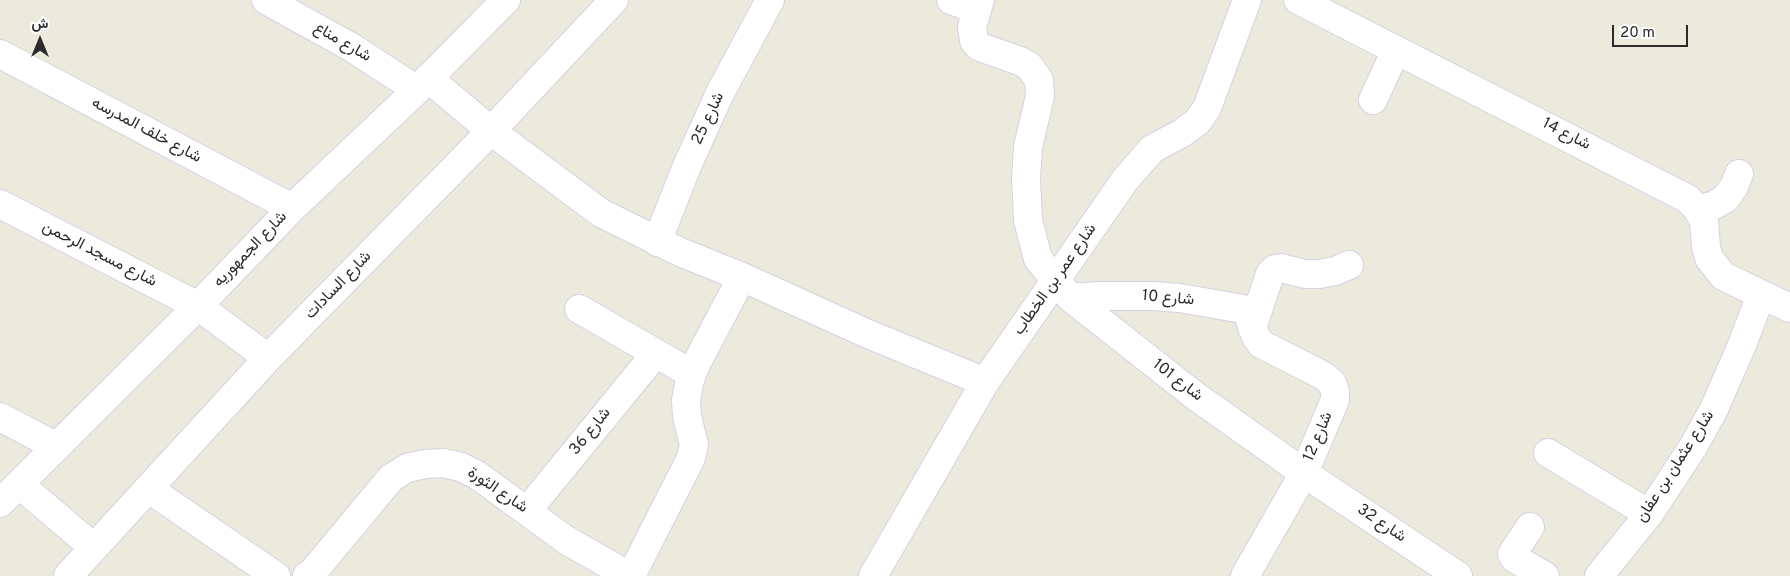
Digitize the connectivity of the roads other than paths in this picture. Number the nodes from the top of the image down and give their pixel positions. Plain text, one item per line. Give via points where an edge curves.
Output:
1 (266, 0) edge
2 (506, 0) edge
3 (614, 0) edge
4 (770, 0) edge
5 (951, 0) edge
6 (1247, 0) edge
7 (1301, 1) edge
8 (979, 5) edge
9 (1396, 50) junction
10 (0, 54) edge
11 (422, 84) junction
12 (1373, 100) dead end
13 (491, 131) junction
14 (1739, 174) dead end
15 (0, 204) edge
16 (292, 208) junction
17 (1697, 209) junction
18 (657, 242) junction
19 (1349, 266) dead end
20 (742, 277) junction
21 (1064, 289) junction
22 (1761, 295) junction
23 (198, 306) junction
24 (1790, 308) edge
25 (579, 309) dead end
26 (1252, 328) junction
27 (656, 354) junction
28 (268, 358) junction
29 (692, 374) junction
30 (985, 382) junction
31 (0, 417) edge
32 (57, 447) junction
33 (1548, 453) dead end
34 (1304, 473) junction
35 (149, 489) junction
36 (8, 491) edge
37 (527, 511) junction
38 (1649, 514) junction
39 (1530, 527) dead end
40 (93, 547) junction
41 (68, 576) edge
42 (276, 576) edge
43 (307, 576) edge
44 (630, 576) edge
45 (873, 576) edge
46 (1244, 576) edge
47 (1458, 576) edge
48 (1545, 576) edge
49 (1599, 576) edge

1 - 11 street, شارع مناع
2 - 11 street, شارع الجمهوريه
3 - 13 street, شارع السادات
4 - 18 street, شارع 25 via 720,93
5 - 8 street
6 - 21 street, شارع عمر بن الخطاب via 1207,108 1197,122 1152,149 1125,180
7 - 9 street, شارع 14
8 - 21 street, شارع 101 via 972,27 974,41 1029,66 1039,80 1040,96 1028,147 1028,220 1038,259
9 - 12 street
9 - 17 street, شارع 14 via 1677,192
10 - 16 street, شارع خلف المدرسه
11 - 13 street, شارع مناع
11 - 16 street, شارع الجمهوريه
13 - 18 street, شارع مناع via 601,213
13 - 28 street, شارع السادات
14 - 17 street via 1725,199
15 - 23 street, شارع مسجد الرحمن
16 - 23 street, شارع الجمهوريه
17 - 22 street via 1704,221 1706,247 1715,268 1723,276
18 - 20 street, شارع مناع
19 - 26 street via 1319,274 1275,269 1270,274
20 - 29 street
20 - 30 street, شارع مناع
21 - 26 street, شارع 10 via 1099,296 1153,296 1243,309
21 - 30 street, شارع عمر بن الخطاب
21 - 34 street, شارع 101 via 1187,389
22 - 24 street
22 - 38 street, شارع عثمان بن عفان via 1714,409
23 - 28 street, شارع مسجد الرحمن
23 - 32 street, شارع الجمهوريه
25 - 27 street
26 - 34 street, شارع 12 via 1261,344 1324,376 1334,387 1335,400
27 - 29 street
27 - 37 street, شارع 36
28 - 35 street, شارع السادات
29 - 44 street via 686,400 694,445 691,458
30 - 45 street, شارع عمر بن الخطاب
31 - 32 street
32 - 36 street, شارع الجمهوريه
33 - 38 street
34 - 46 street, شارع 12
34 - 47 street, شارع 32
35 - 40 street, شارع السادات
35 - 42 street
36 - 40 street
37 - 43 street, شارع الثورة via 461,466 443,463 407,468 391,478
37 - 44 street, شارع الثورة via 566,540
38 - 49 street, شارع عثمان بن عفان
39 - 48 street via 1512,554
40 - 41 street, شارع السادات

